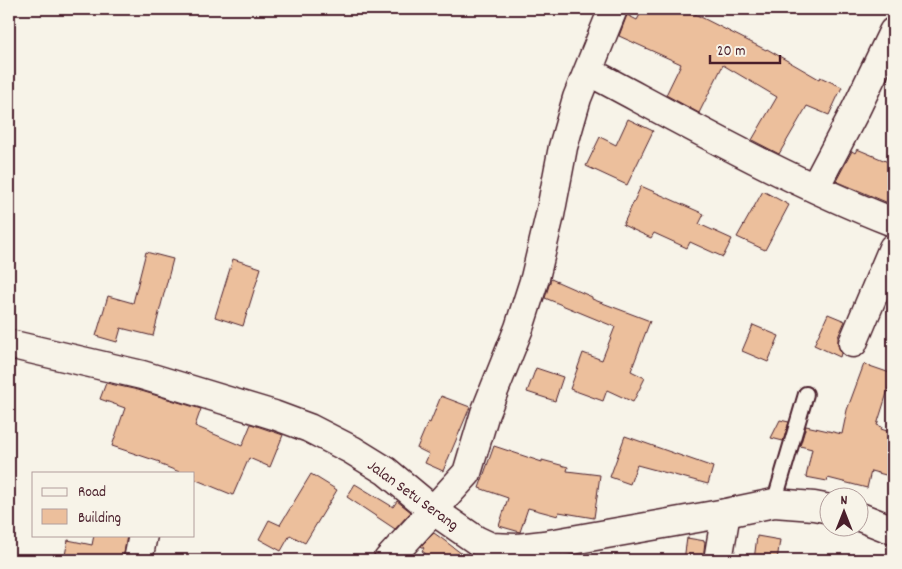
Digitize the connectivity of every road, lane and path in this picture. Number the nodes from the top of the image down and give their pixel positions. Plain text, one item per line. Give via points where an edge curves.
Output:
1 (613, 9) edge
2 (893, 32) edge
3 (588, 71) junction
4 (815, 188) junction
5 (893, 222) edge
6 (893, 248) edge
7 (9, 344) edge
8 (853, 344) dead end
9 (806, 394) dead end
10 (774, 503) junction
11 (820, 507) edge
12 (434, 511) junction
13 (726, 513) junction
14 (870, 521) edge
15 (893, 530) edge
16 (143, 536) edge
17 (490, 554) edge
18 (138, 560) edge
19 (388, 560) edge
20 (718, 560) edge

1 - 3 street
2 - 4 street
3 - 4 street
3 - 12 street via 563,148 535,278 519,328 485,413 467,473
4 - 5 street
6 - 8 street
7 - 12 street, Jalan Setu Serang via 142,375 309,428 386,471
9 - 10 lane
10 - 11 street, Jalan Setu Serang
10 - 13 street, Jalan Setu Serang
12 - 17 street, Jalan Setu Serang via 476,540
12 - 19 street
13 - 17 street, Jalan Setu Serang
13 - 20 street
14 - 15 street
16 - 18 street

